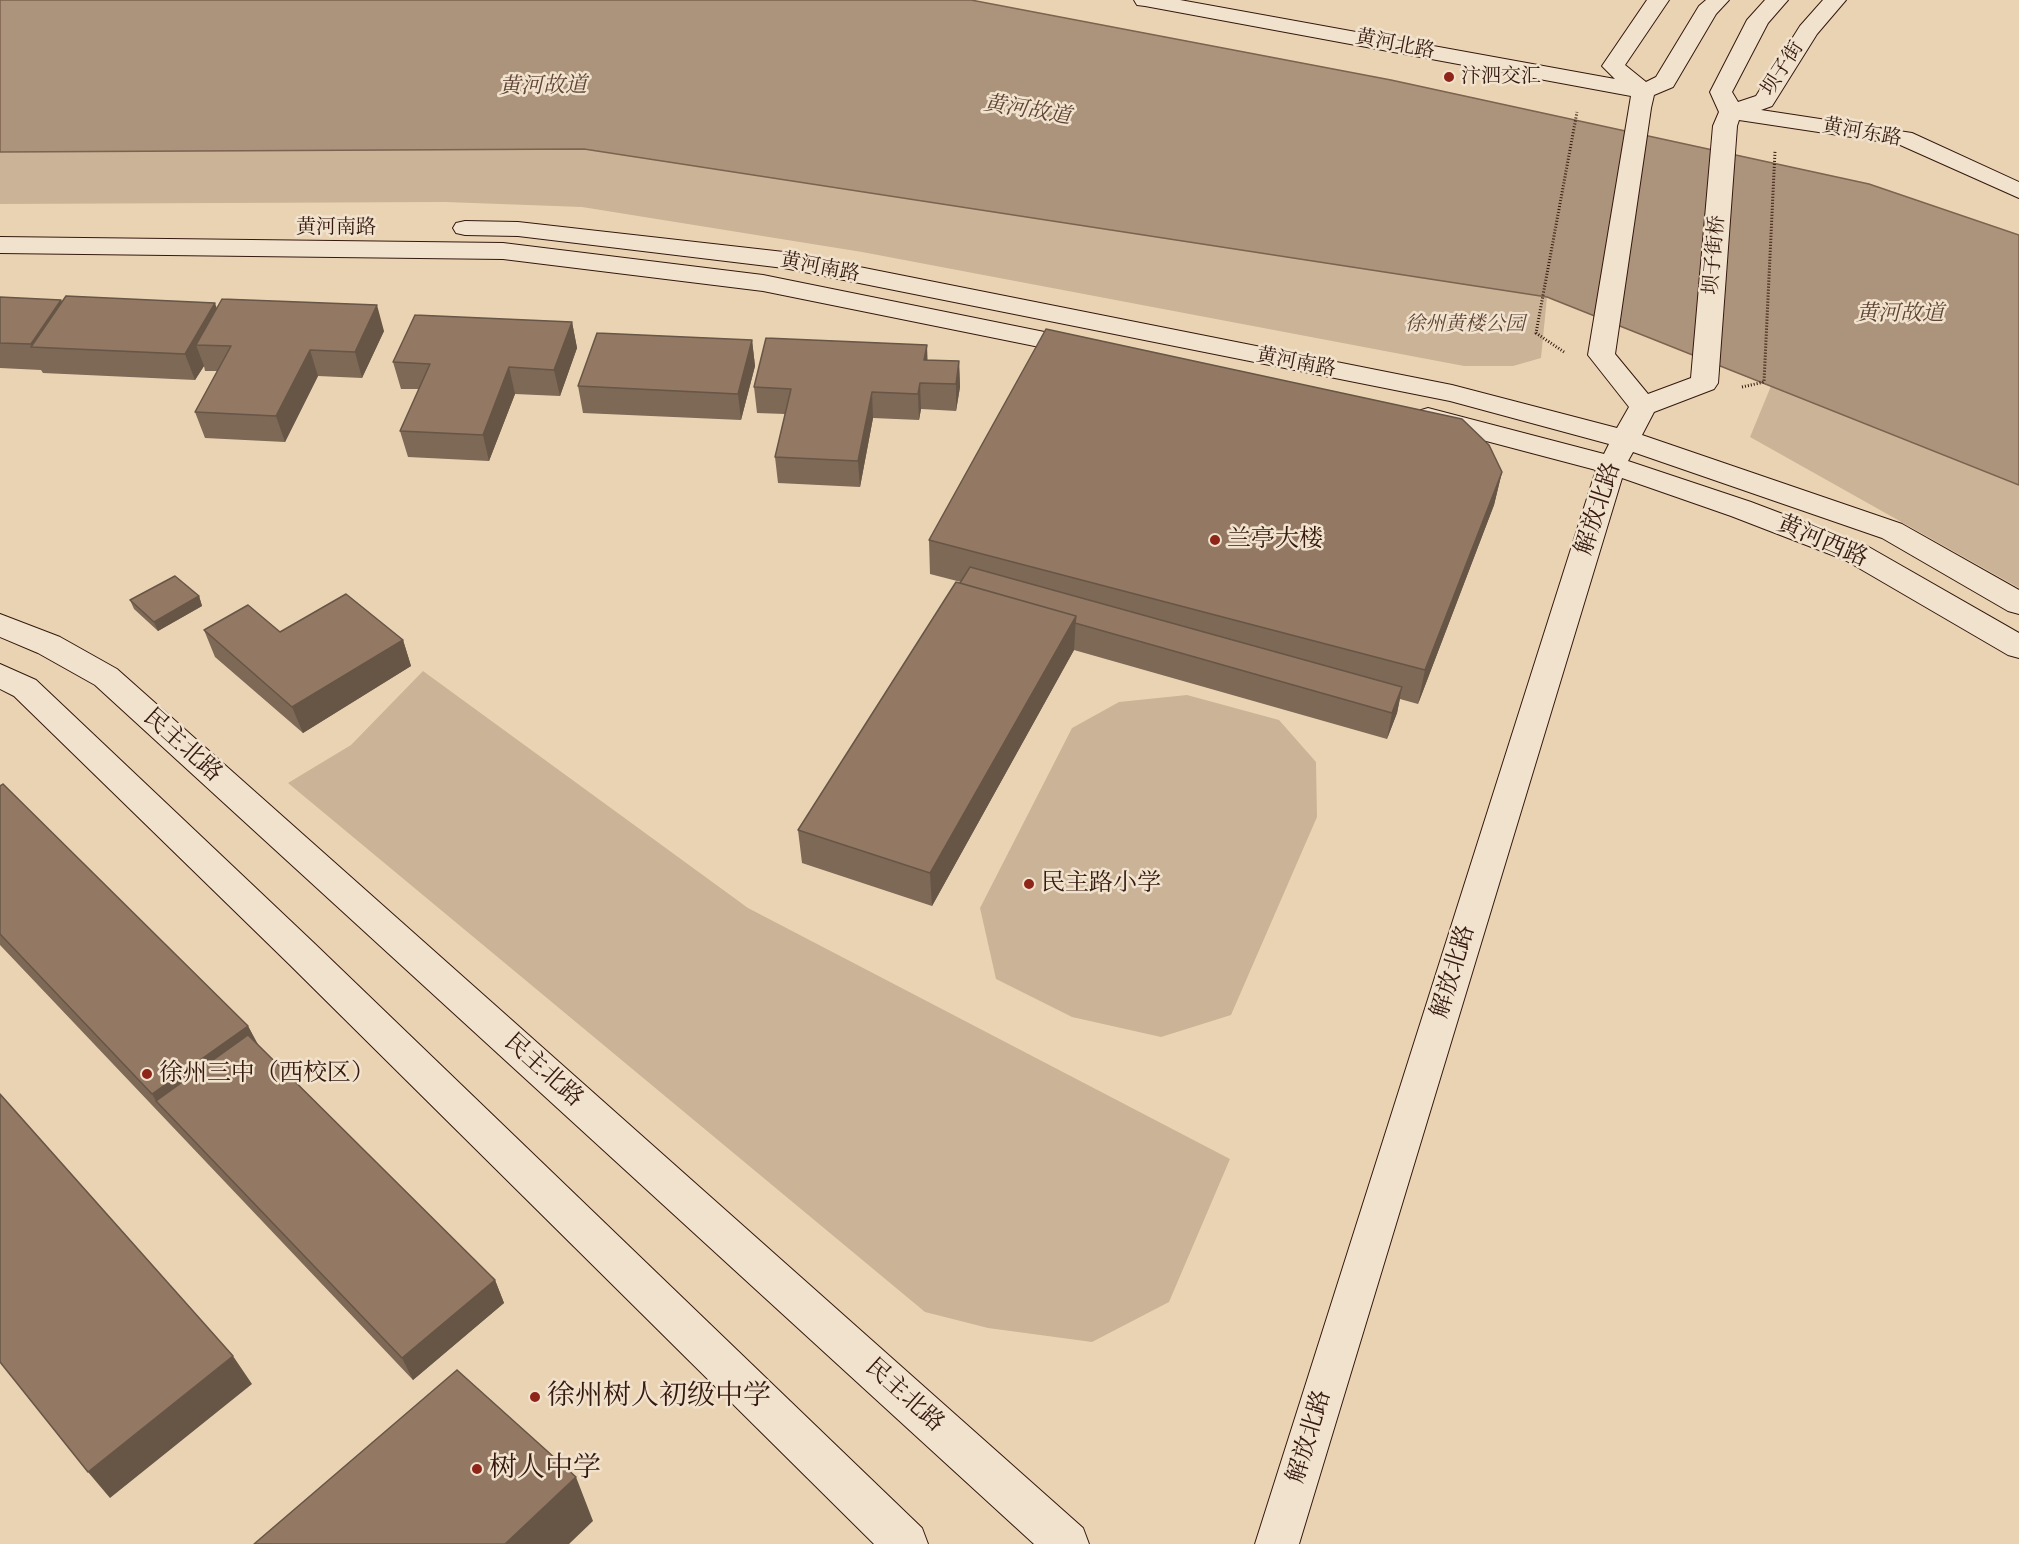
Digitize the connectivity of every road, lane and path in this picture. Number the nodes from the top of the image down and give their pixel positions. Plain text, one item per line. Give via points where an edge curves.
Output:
1 (1145, 0) edge
2 (1658, 0) edge
3 (1718, 0) edge
4 (1777, 0) edge
5 (1835, 0) edge
6 (1642, 99) junction
7 (1578, 106) dead end
8 (1728, 119) junction
9 (1775, 152) dead end
10 (2019, 191) edge
11 (0, 225) edge
12 (0, 244) edge
13 (1536, 333) dead end
14 (1103, 351) edge
15 (1764, 382) dead end
16 (1643, 406) junction
17 (1407, 413) edge
18 (1618, 452) junction
19 (2019, 604) edge
20 (0, 626) edge
21 (2019, 647) edge
22 (0, 675) edge
23 (906, 1544) edge
24 (1067, 1544) edge
25 (1277, 1544) edge

1 - 6 main road, 黄河北路
2 - 6 main road via 1613,66
3 - 6 main road via 1707,10 1665,82
4 - 8 main road, 坝子街桥 via 1758,20 1721,92
5 - 8 main road, 坝子街 via 1808,31 1764,101
6 - 16 main road via 1601,355
7 - 13 path
8 - 10 main road, 黄河东路 via 1904,138
8 - 16 main road, 坝子街桥 via 1704,383
9 - 15 path
11 - 18 main road, 黄河南路 via 518,229 784,260 1452,393
12 - 14 main road, 黄河南路 via 503,251 763,283
16 - 18 main road, 解放北路
17 - 18 main road
18 - 19 main road, 黄河西路 via 1892,531
18 - 21 main road, 黄河西路 via 1741,509 1856,553
18 - 25 main road, 解放北路
20 - 24 main road, 民主北路 via 49,645 106,677
22 - 23 main road via 26,688

